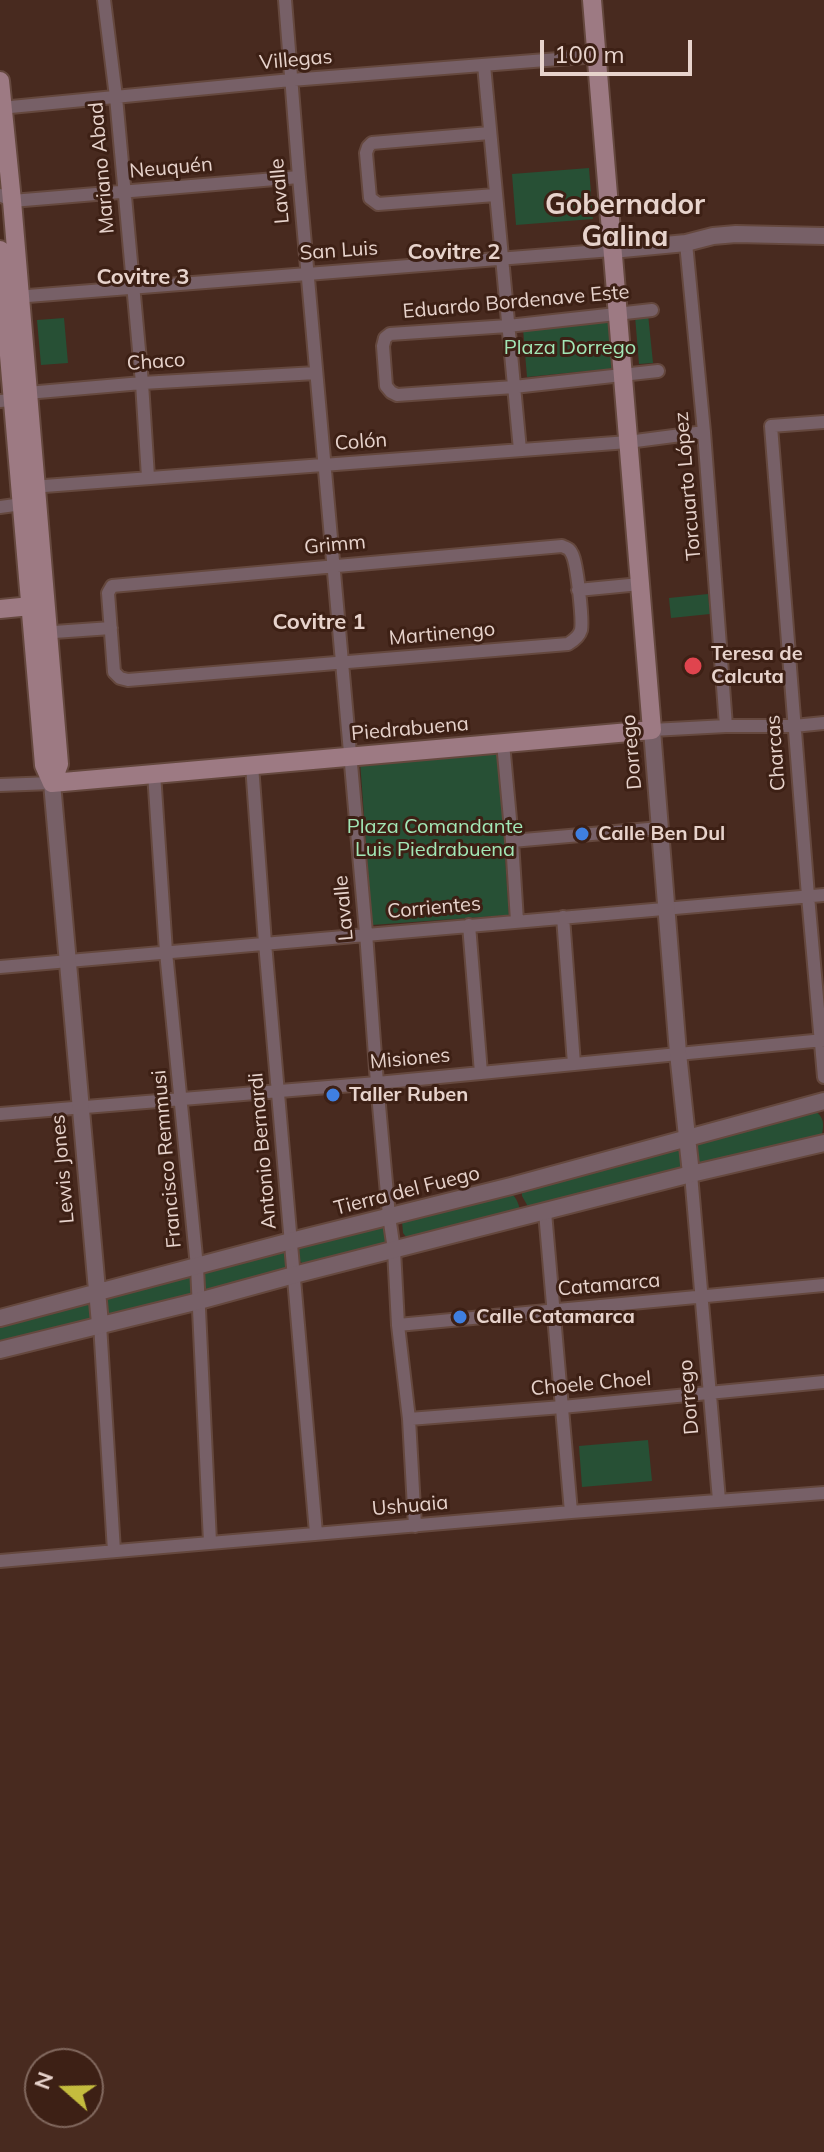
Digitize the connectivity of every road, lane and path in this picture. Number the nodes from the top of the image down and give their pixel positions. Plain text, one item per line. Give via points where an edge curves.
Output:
1 (104, 0) edge
2 (285, 0) edge
3 (592, 0) edge
4 (597, 56) junction
5 (484, 65) junction
6 (291, 80) junction
7 (0, 85) edge
8 (116, 97) junction
9 (1, 108) edge
10 (490, 133) junction
11 (299, 177) junction
12 (124, 192) junction
13 (495, 195) junction
14 (6, 198) edge
15 (824, 236) edge
16 (686, 243) junction
17 (0, 250) edge
18 (612, 250) junction
19 (502, 259) junction
20 (307, 274) junction
21 (132, 288) junction
22 (8, 297) edge
23 (652, 310) dead end
24 (617, 314) junction
25 (508, 326) junction
26 (658, 371) dead end
27 (316, 373) junction
28 (622, 376) junction
29 (142, 383) junction
30 (514, 387) junction
31 (13, 398) edge
32 (824, 422) edge
33 (704, 432) junction
34 (628, 442) junction
35 (520, 450) junction
36 (325, 465) junction
37 (148, 477) junction
38 (28, 496) junction
39 (0, 507) edge
40 (334, 565) junction
41 (640, 584) junction
42 (578, 590) junction
43 (37, 605) junction
44 (0, 609) edge
45 (111, 628) junction
46 (40, 633) junction
47 (343, 662) junction
48 (824, 723) edge
49 (726, 726) junction
50 (794, 726) junction
51 (652, 730) junction
52 (503, 743) junction
53 (351, 757) junction
54 (252, 765) junction
55 (154, 773) junction
56 (52, 783) junction
57 (0, 785) edge
58 (660, 828) junction
59 (512, 841) junction
60 (824, 895) edge
61 (808, 896) junction
62 (666, 909) junction
63 (563, 917) junction
64 (517, 921) junction
65 (469, 925) junction
66 (366, 933) junction
67 (265, 943) junction
68 (166, 952) junction
69 (67, 961) junction
70 (0, 967) edge
71 (822, 1040) edge
72 (678, 1053) junction
73 (574, 1064) junction
74 (481, 1073) junction
75 (824, 1077) edge
76 (377, 1083) junction
77 (278, 1090) junction
78 (182, 1097) junction
79 (824, 1101) edge
80 (80, 1106) junction
81 (0, 1114) edge
82 (688, 1138) junction
83 (824, 1143) edge
84 (691, 1174) junction
85 (545, 1212) junction
86 (389, 1216) junction
87 (291, 1241) junction
88 (394, 1250) junction
89 (197, 1267) junction
90 (294, 1275) junction
91 (824, 1285) edge
92 (97, 1292) junction
93 (702, 1296) junction
94 (199, 1301) junction
95 (553, 1310) junction
96 (0, 1318) edge
97 (100, 1324) junction
98 (398, 1325) junction
99 (0, 1350) edge
100 (824, 1382) edge
101 (711, 1393) junction
102 (562, 1407) junction
103 (409, 1419) junction
104 (824, 1493) edge
105 (719, 1500) junction
106 (571, 1512) junction
107 (415, 1526) junction
108 (316, 1533) junction
109 (210, 1542) junction
110 (114, 1551) junction
111 (0, 1561) edge

1 - 8 street, Mariano Abad
2 - 6 street, Lavalle
3 - 4 main road, Dorrego
4 - 5 street, Villegas
4 - 18 main road, Dorrego
5 - 6 street, Villegas
5 - 10 street
6 - 8 street, Villegas
6 - 11 street, Lavalle
7 - 9 main road, Lewis Jones
8 - 9 street, Villegas
8 - 12 street, Mariano Abad
9 - 14 main road, Lewis Jones
10 - 13 street
10 - 13 street via 372,143 366,153 370,198 378,204
11 - 12 street, Neuquén
11 - 20 street, Lavalle
12 - 14 street, Neuquén
12 - 21 street, Mariano Abad
13 - 19 street
14 - 22 main road, Lewis Jones
15 - 16 street, San Luis via 736,234
16 - 18 street, San Luis
16 - 33 street, Torcuarto López
17 - 22 main road, Lewis Jones
18 - 19 street, San Luis
18 - 24 main road, Dorrego
19 - 20 street, San Luis
19 - 25 street
20 - 21 street, San Luis
20 - 27 street, Lavalle
21 - 22 street, San Luis
21 - 29 street, Mariano Abad
22 - 31 main road, Lewis Jones
23 - 24 street, Eduardo Bordenave Este
24 - 25 street, Eduardo Bordenave Este
24 - 28 main road, Dorrego
25 - 30 street
25 - 30 street, Eduardo Bordenave Este via 390,334 383,346 386,386 397,395
26 - 28 street
27 - 29 street, Chaco
27 - 36 street, Lavalle
28 - 30 street
28 - 34 main road, Dorrego
29 - 31 street, Chaco
29 - 37 street, Mariano Abad
30 - 35 street
31 - 38 main road, Lewis Jones
32 - 50 street, Charcas via 771,426
33 - 34 street, Colón
33 - 49 street, Torcuarto López
34 - 35 street, Colón
34 - 41 main road, Dorrego
35 - 36 street, Colón
36 - 37 street, Colón
36 - 40 street, Lavalle
37 - 38 street, Colón
38 - 39 street, Colón
38 - 43 main road, Lewis Jones
40 - 42 street, Grimm via 562,546 573,556
40 - 45 street, Grimm via 112,586
40 - 47 street, Lavalle
41 - 42 street
41 - 51 main road, Dorrego
42 - 47 street, Martinengo via 581,630 568,644
43 - 44 main road
43 - 46 main road, Lewis Jones
45 - 46 street
45 - 47 street, Martinengo via 114,672 128,680
46 - 56 main road, Lewis Jones via 44,765
47 - 53 street, Lavalle
48 - 50 street, Piedrabuena
49 - 50 street, Piedrabuena
49 - 51 street, Piedrabuena
50 - 61 street, Charcas
51 - 52 main road, Piedrabuena
51 - 58 street, Dorrego
52 - 53 main road, Piedrabuena
52 - 59 street
53 - 54 main road, Piedrabuena
53 - 66 street, Lavalle
54 - 55 main road, Piedrabuena
54 - 67 street, Antonio Bernardi
55 - 56 main road, Piedrabuena
55 - 68 street, Francisco Remmusi
56 - 57 street, Piedrabuena
56 - 69 street, Lewis Jones
58 - 59 street
58 - 62 street, Dorrego
59 - 64 street
60 - 61 street, Corrientes
61 - 62 street, Corrientes
61 - 71 street, Charcas
62 - 63 street, Corrientes
62 - 72 street, Dorrego
63 - 64 street, Corrientes
63 - 73 street
64 - 65 street, Corrientes
65 - 66 street, Corrientes
65 - 74 street
66 - 67 street, Corrientes
66 - 76 street, Lavalle
67 - 68 street, Corrientes
67 - 77 street, Antonio Bernardi
68 - 69 street, Corrientes
68 - 78 street, Francisco Remmusi
69 - 70 street, Corrientes
69 - 80 street, Lewis Jones
71 - 72 street, Misiones
71 - 75 street, Charcas
72 - 73 street, Misiones
72 - 82 street, Dorrego
73 - 74 street, Misiones
74 - 76 street, Misiones
76 - 77 street, Misiones
76 - 86 street, Lavalle
77 - 78 street, Misiones
77 - 87 street, Antonio Bernardi
78 - 80 street, Misiones
78 - 89 street, Francisco Remmusi
79 - 82 street, Tierra del Fuego
80 - 81 street, Misiones
80 - 92 street, Lewis Jones
82 - 84 street, Dorrego
82 - 86 street, Tierra del Fuego
83 - 84 street
84 - 85 street
84 - 93 street, Dorrego
85 - 88 street
85 - 95 street
86 - 87 street, Tierra del Fuego
86 - 88 street, Lavalle
87 - 89 street, Tierra del Fuego
87 - 90 street, Antonio Bernardi
88 - 90 street
88 - 98 street, Lavalle
89 - 92 street, Tierra del Fuego
89 - 94 street, Francisco Remmusi
90 - 94 street
90 - 108 street, Antonio Bernardi
91 - 93 street, Catamarca
92 - 96 street, Tierra del Fuego
92 - 97 street, Lewis Jones
93 - 95 street, Catamarca
93 - 101 street, Dorrego
94 - 97 street
94 - 109 street, Francisco Remmusi
95 - 98 street, Catamarca
95 - 102 street
97 - 99 street
97 - 110 street, Lewis Jones
98 - 103 street, Lavalle
100 - 101 street, Choele Choel
101 - 102 street, Choele Choel
101 - 105 street, Dorrego
102 - 103 street, Choele Choel
102 - 106 street
103 - 107 street, Lavalle
104 - 105 street, Ushuaia
105 - 106 street, Ushuaia
106 - 107 street, Ushuaia
107 - 108 street, Ushuaia
108 - 109 street, Ushuaia
109 - 110 street, Ushuaia
110 - 111 street, Ushuaia

